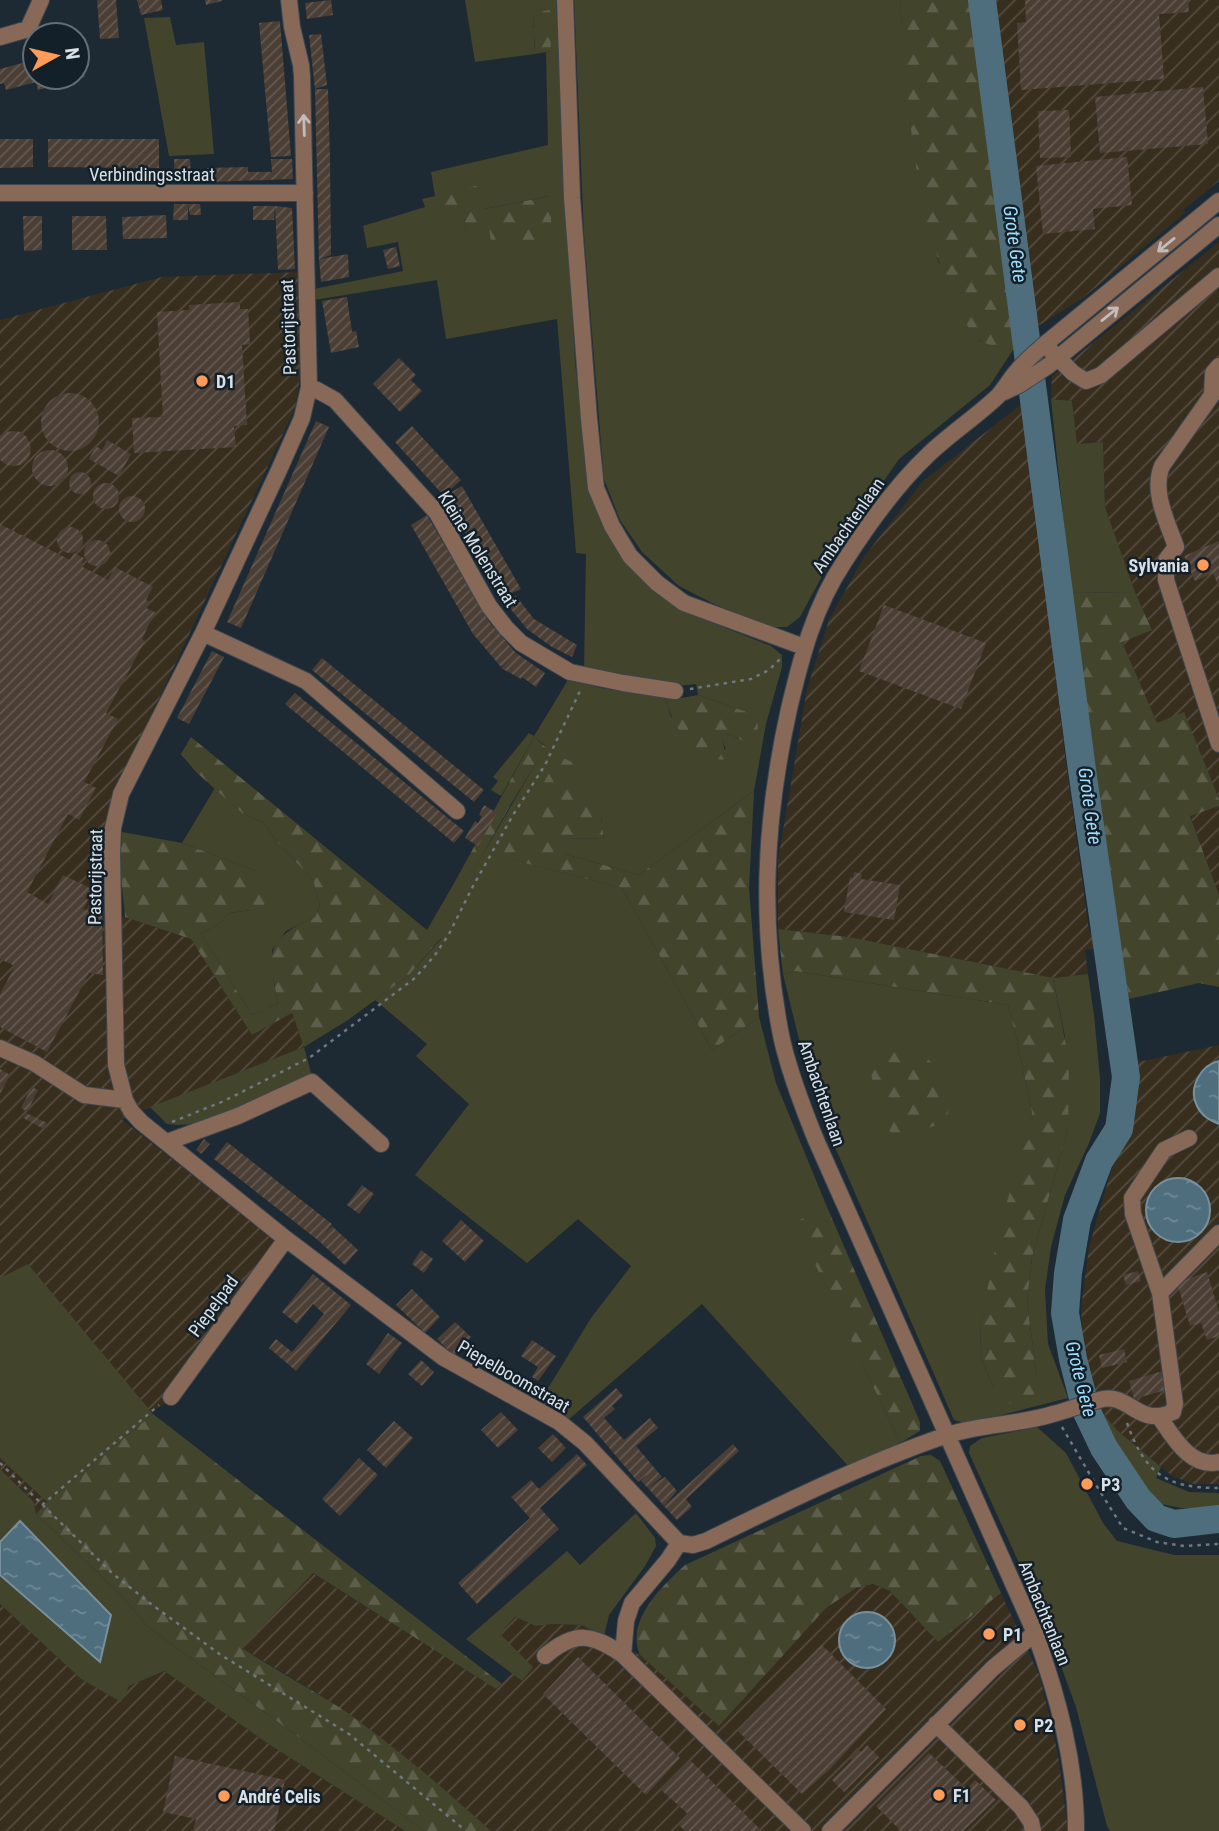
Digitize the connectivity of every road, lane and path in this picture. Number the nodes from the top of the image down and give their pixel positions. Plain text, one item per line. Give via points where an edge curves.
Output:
1 (41, 0) edge
2 (289, 0) edge
3 (565, 0) edge
4 (0, 37) edge
5 (0, 192) edge
6 (305, 193) junction
7 (1219, 201) edge
8 (1219, 225) edge
9 (1219, 276) edge
10 (1044, 345) junction
11 (1052, 361) junction
12 (1219, 366) edge
13 (1019, 377) junction
14 (309, 387) junction
15 (1215, 394) edge
16 (203, 632) junction
17 (802, 655) junction
18 (581, 674) junction
19 (675, 691) joint
20 (1219, 744) edge
21 (457, 811) dead end
22 (0, 1048) edge
23 (125, 1100) junction
24 (153, 1132) junction
25 (1189, 1138) dead end
26 (167, 1143) junction
27 (381, 1144) dead end
28 (1219, 1233) edge
29 (286, 1239) junction
30 (1160, 1293) junction
31 (171, 1397) joint
32 (1123, 1402) junction
33 (1054, 1414) junction
34 (1160, 1418) junction
35 (947, 1435) junction
36 (1219, 1462) edge
37 (0, 1463) edge
38 (1219, 1488) edge
39 (41, 1505) junction
40 (678, 1543) junction
41 (1219, 1544) edge
42 (1035, 1633) junction
43 (623, 1655) junction
44 (545, 1656) dead end
45 (936, 1724) junction
46 (466, 1831) edge
47 (803, 1831) edge
48 (830, 1831) edge
49 (1032, 1831) edge
50 (1076, 1831) edge

1 - 4 street via 28,29
6 -> 2 street, Pastorijstraat via 302,76
3 - 17 street via 572,198 596,488 630,556 657,583 684,603
5 - 6 street, Verbindingsstraat
6 - 14 street, Pastorijstraat
7 -> 10 street, Ambachtenlaan
11 -> 8 street, Ambachtenlaan
9 - 11 street via 1101,375 1087,381
10 - 11 street
10 - 13 street, Ambachtenlaan
11 - 13 street, Ambachtenlaan
12 - 15 street via 1213,373
13 - 17 street, Ambachtenlaan via 904,478 843,562
14 - 16 street, Pastorijstraat via 293,439
14 - 18 street, Kleine Molenstraat via 335,400 437,513 506,628 522,643
15 - 20 street via 1158,476 1160,502 1176,547 1166,560 1166,580
16 - 21 street via 306,681
16 - 23 street, Pastorijstraat via 121,794 113,828 116,1065
17 - 19 path via 783,656 751,679
17 - 35 street, Ambachtenlaan via 780,747 767,863 766,918 783,1042 816,1140
18 - 19 street, Kleine Molenstraat
18 - 24 path via 580,691 545,765 449,934 415,978 309,1058
22 - 23 street via 34,1063 84,1095
23 - 24 street, Piepelboomstraat
24 - 26 street, Piepelboomstraat
25 - 30 street via 1164,1150 1132,1198 1133,1214
26 - 27 street via 312,1082
26 - 29 street, Piepelboomstraat
28 - 30 street
29 - 31 street, Piepelpad
29 - 40 street, Piepelboomstraat via 444,1358 559,1422 585,1443
30 - 34 street via 1175,1404 1173,1412
31 - 39 path
32 - 33 street via 1111,1398
32 - 34 street
32 - 38 path via 1142,1456 1158,1474 1182,1486
33 - 35 street
33 - 41 path via 1123,1528 1157,1542
34 - 36 street via 1180,1446 1199,1461
35 - 40 street via 840,1476 706,1541
35 - 42 street, Ambachtenlaan
37 - 39 path
39 - 46 path via 151,1604 221,1655 349,1734
40 - 43 street via 632,1603
42 - 45 street
42 - 50 street, Ambachtenlaan via 1061,1712 1073,1777
43 - 44 street via 608,1645 575,1638
43 - 47 street
45 - 48 street
45 - 49 street via 1021,1807

